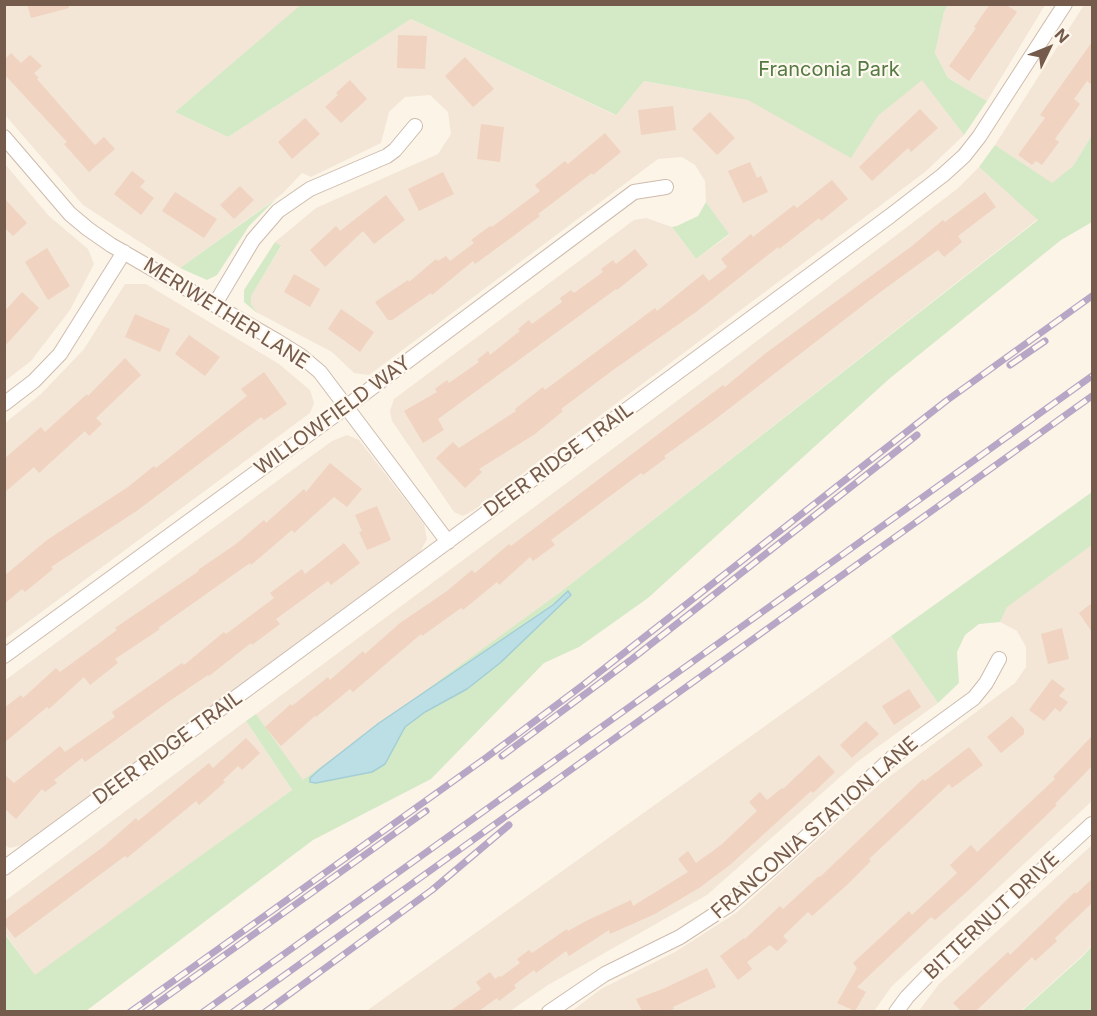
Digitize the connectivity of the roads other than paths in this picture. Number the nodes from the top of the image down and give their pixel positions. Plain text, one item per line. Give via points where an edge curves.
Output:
1 (1065, 4) edge
2 (415, 126) dead end
3 (4, 137) edge
4 (666, 187) dead end
5 (124, 252) junction
6 (215, 304) junction
7 (4, 404) edge
8 (346, 407) junction
9 (448, 542) junction
10 (4, 656) edge
11 (999, 659) dead end
12 (1092, 824) edge
13 (4, 868) edge
14 (549, 1011) edge
15 (896, 1011) edge

1 - 9 street, DEER RIDGE TRAIL via 979,137 943,175
2 - 6 street via 387,156 310,189 278,211 254,240
3 - 5 street, MERIWETHER LANE via 70,214
4 - 8 street, WILLOWFIELD WAY via 634,192
5 - 6 street, MERIWETHER LANE
5 - 7 street via 60,354
6 - 8 street, MERIWETHER LANE via 300,356 320,372
8 - 9 street, MERIWETHER LANE
8 - 10 street, WILLOWFIELD WAY
9 - 13 street, DEER RIDGE TRAIL
11 - 14 street, FRANCONIA STATION LANE via 974,698 893,757 729,905 680,937 605,974
12 - 15 street, BITTERNUT DRIVE via 933,970

